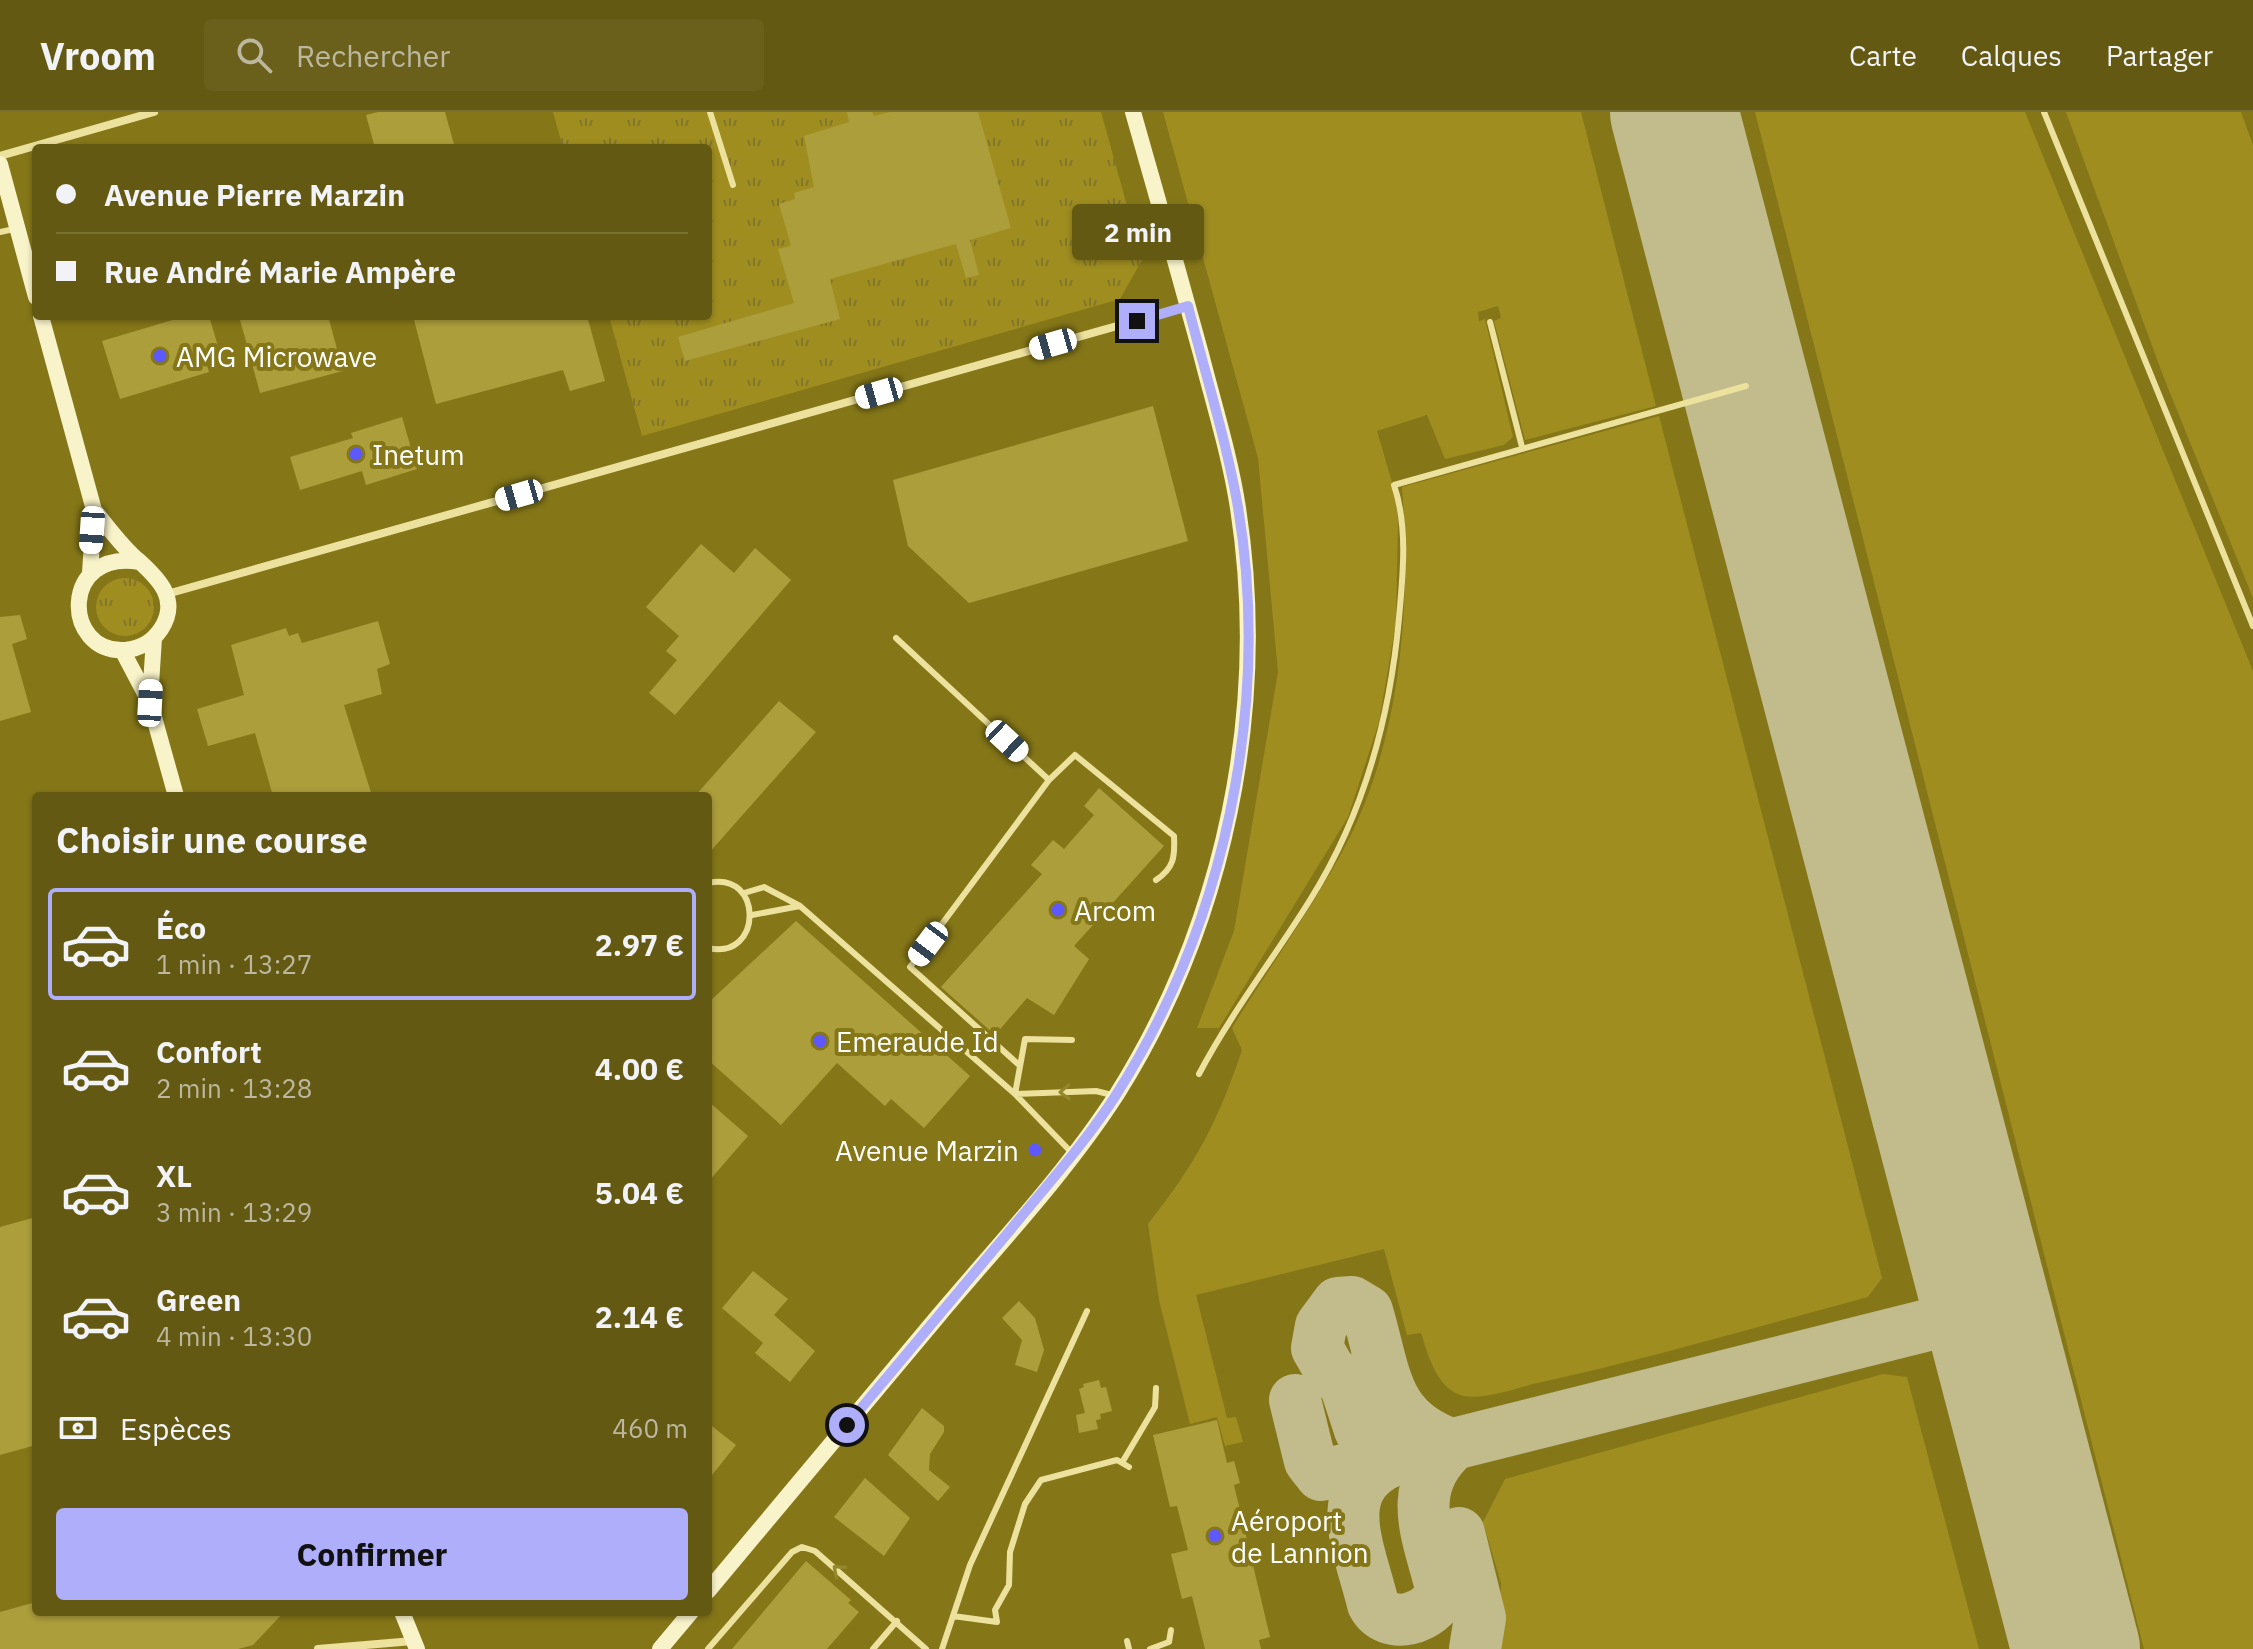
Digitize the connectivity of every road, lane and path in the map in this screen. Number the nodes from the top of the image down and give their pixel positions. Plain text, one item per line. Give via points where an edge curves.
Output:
1 (154, 112) edge
2 (710, 112) edge
3 (1133, 112) edge
4 (2044, 112) edge
5 (42, 144) edge
6 (32, 147) edge
7 (0, 156) edge
8 (0, 164) edge
9 (733, 185) dead end
10 (18, 229) junction
11 (0, 232) edge
12 (32, 282) edge
13 (1188, 306) junction
14 (42, 320) edge
15 (1490, 322) dead end
16 (1746, 386) dead end
17 (1522, 447) junction
18 (94, 510) junction
19 (140, 562) junction
20 (90, 573) junction
21 (167, 594) junction
22 (2253, 626) edge
23 (154, 638) junction
24 (896, 638) dead end
25 (122, 650) junction
26 (150, 703) junction
27 (1049, 780) junction
28 (175, 792) edge
29 (1156, 880) dead end
30 (712, 883) edge
31 (744, 893) junction
32 (800, 906) junction
33 (752, 915) junction
34 (712, 948) edge
35 (1072, 1040) dead end
36 (1018, 1064) junction
37 (1199, 1074) dead end
38 (1015, 1094) junction
39 (1115, 1096) junction
40 (1072, 1153) junction
41 (1087, 1311) dead end
42 (1156, 1388) dead end
43 (1083, 1469) junction
44 (1085, 1478) dead end
45 (1038, 1483) junction
46 (1041, 1491) dead end
47 (1010, 1554) junction
48 (1013, 1565) dead end
49 (712, 1586) edge
50 (404, 1616) edge
51 (688, 1616) edge
52 (953, 1616) junction
53 (897, 1621) junction
54 (1127, 1641) dead end
55 (415, 1645) edge
56 (318, 1649) edge
57 (660, 1649) edge
58 (708, 1649) edge
59 (873, 1649) edge
60 (926, 1649) edge
61 (942, 1649) edge
62 (1129, 1649) edge
63 (1150, 1649) edge
64 (1176, 1649) edge

1 - 5 street
2 - 9 lane
3 - 13 main road
4 - 22 lane
6 - 7 street
8 - 10 main road
10 - 11 lane
10 - 12 main road
13 - 21 street
13 - 39 main road via 1238,507 1249,631 1246,693 1237,777 1214,877 1174,984
14 - 18 main road
15 - 17 lane
16 - 17 lane
17 - 37 lane via 1394,485 1402,510 1402,580 1394,675 1375,758 1348,830 1311,899
18 - 19 main road
18 - 20 main road
19 - 20 main road via 113,561
19 - 21 main road via 152,570
20 - 25 main road via 80,589 81,622 105,646
21 - 23 main road via 168,610
23 - 25 main road
23 - 26 main road
24 - 27 lane
25 - 26 main road
26 - 28 main road
27 - 29 lane via 1075,755 1174,836 1175,857
27 - 36 lane via 910,967
30 - 31 lane via 725,882
31 - 32 lane via 764,887
31 - 33 lane
32 - 33 lane
32 - 38 lane
33 - 34 lane via 735,945
35 - 36 lane via 1025,1039
36 - 38 lane
39 -> 38 lane via 1096,1091
38 - 40 lane
39 - 40 main road
40 - 49 main road
41 - 52 lane via 970,1565
42 - 43 lane via 1155,1407 1126,1464
43 - 44 lane
43 - 45 lane
45 - 46 lane
45 - 47 lane via 1025,1504
47 - 48 lane
47 - 52 lane via 1010,1581 996,1607 997,1622
50 - 55 main road
51 - 57 main road
52 - 61 lane
53 -> 58 lane via 815,1551 802,1547
53 - 59 lane
53 - 60 lane
54 - 62 lane
55 - 56 street
63 - 64 lane via 1169,1642 1171,1630

